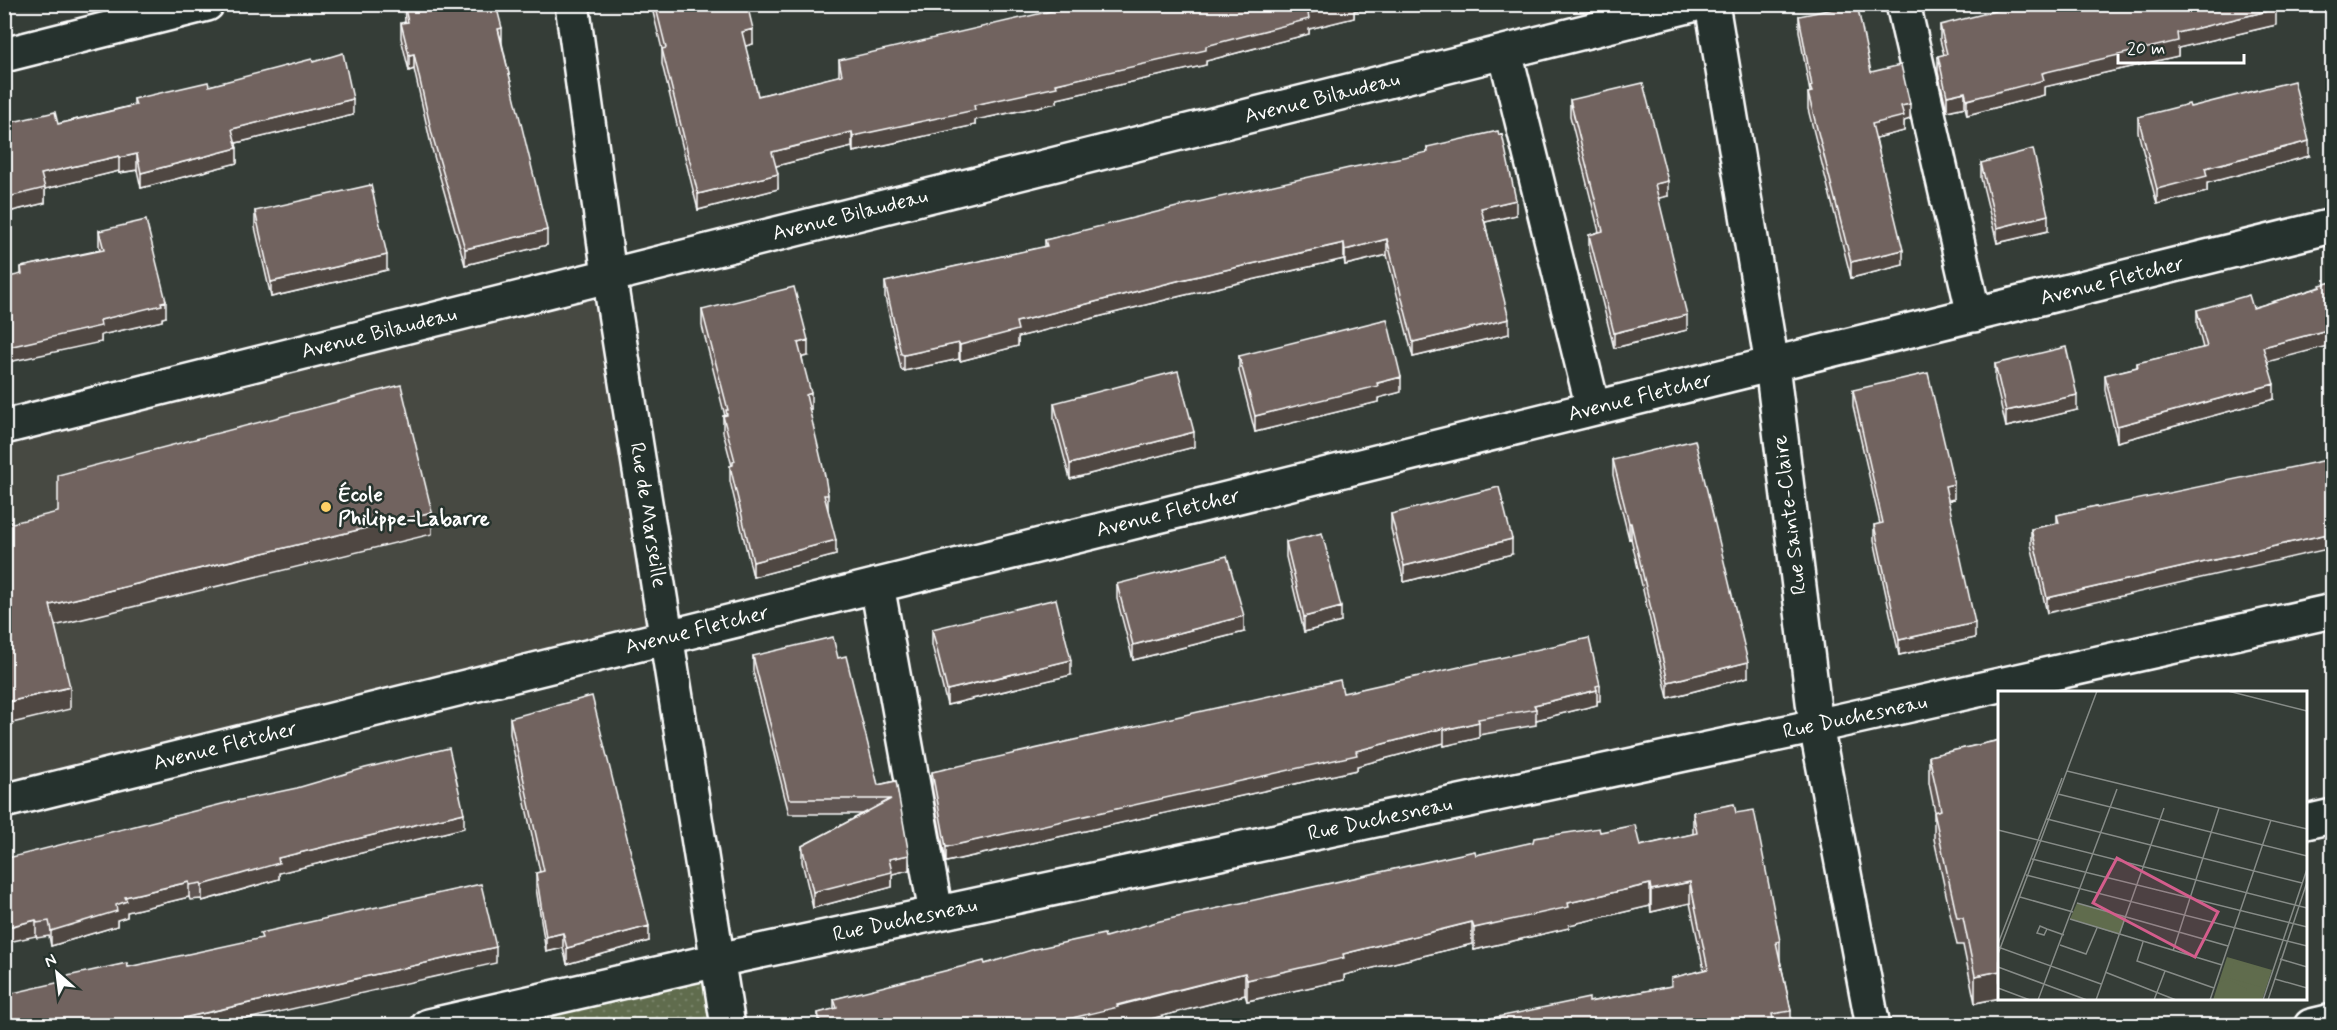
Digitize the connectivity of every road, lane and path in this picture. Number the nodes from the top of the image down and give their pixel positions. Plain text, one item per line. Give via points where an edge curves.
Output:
1 (207, 4) edge
2 (572, 4) edge
3 (1696, 4) edge
4 (1712, 4) edge
5 (1903, 4) edge
6 (1505, 52) junction
7 (4, 56) edge
8 (2332, 226) edge
9 (609, 275) junction
10 (1974, 315) junction
11 (1772, 365) junction
12 (1593, 408) junction
13 (4, 427) edge
14 (877, 585) junction
15 (2332, 611) edge
16 (668, 637) junction
17 (2086, 680) edge
18 (2021, 691) edge
19 (1998, 695) edge
20 (1816, 726) junction
21 (4, 801) edge
22 (2332, 816) edge
23 (2307, 822) edge
24 (936, 913) junction
25 (718, 960) junction
26 (2332, 1021) edge
27 (428, 1026) edge
28 (728, 1026) edge
29 (1873, 1026) edge
30 (2311, 1026) edge

1 - 7 street
2 - 9 street, Rue de Marseille
3 - 6 street, Avenue Bilaudeau
4 - 11 street, Rue Sainte-Claire
5 - 10 street
6 - 9 street, Avenue Bilaudeau
6 - 12 street
8 - 10 street, Avenue Fletcher
9 - 13 street, Avenue Bilaudeau
9 - 16 street, Rue de Marseille
10 - 11 street, Avenue Fletcher
11 - 12 street, Avenue Fletcher
11 - 20 street, Rue Sainte-Claire
12 - 14 street, Avenue Fletcher
14 - 16 street, Avenue Fletcher
14 - 24 street
15 - 17 street, Rue Duchesneau
16 - 21 street, Avenue Fletcher
16 - 25 street, Rue de Marseille
17 - 18 street, Rue Duchesneau
19 - 20 street, Rue Duchesneau
20 - 24 street, Rue Duchesneau
20 - 29 street, Rue Sainte-Claire
22 - 23 street
24 - 25 street, Rue Duchesneau
25 - 27 street, Rue Duchesneau
25 - 28 street, Rue de Marseille
26 - 30 street

